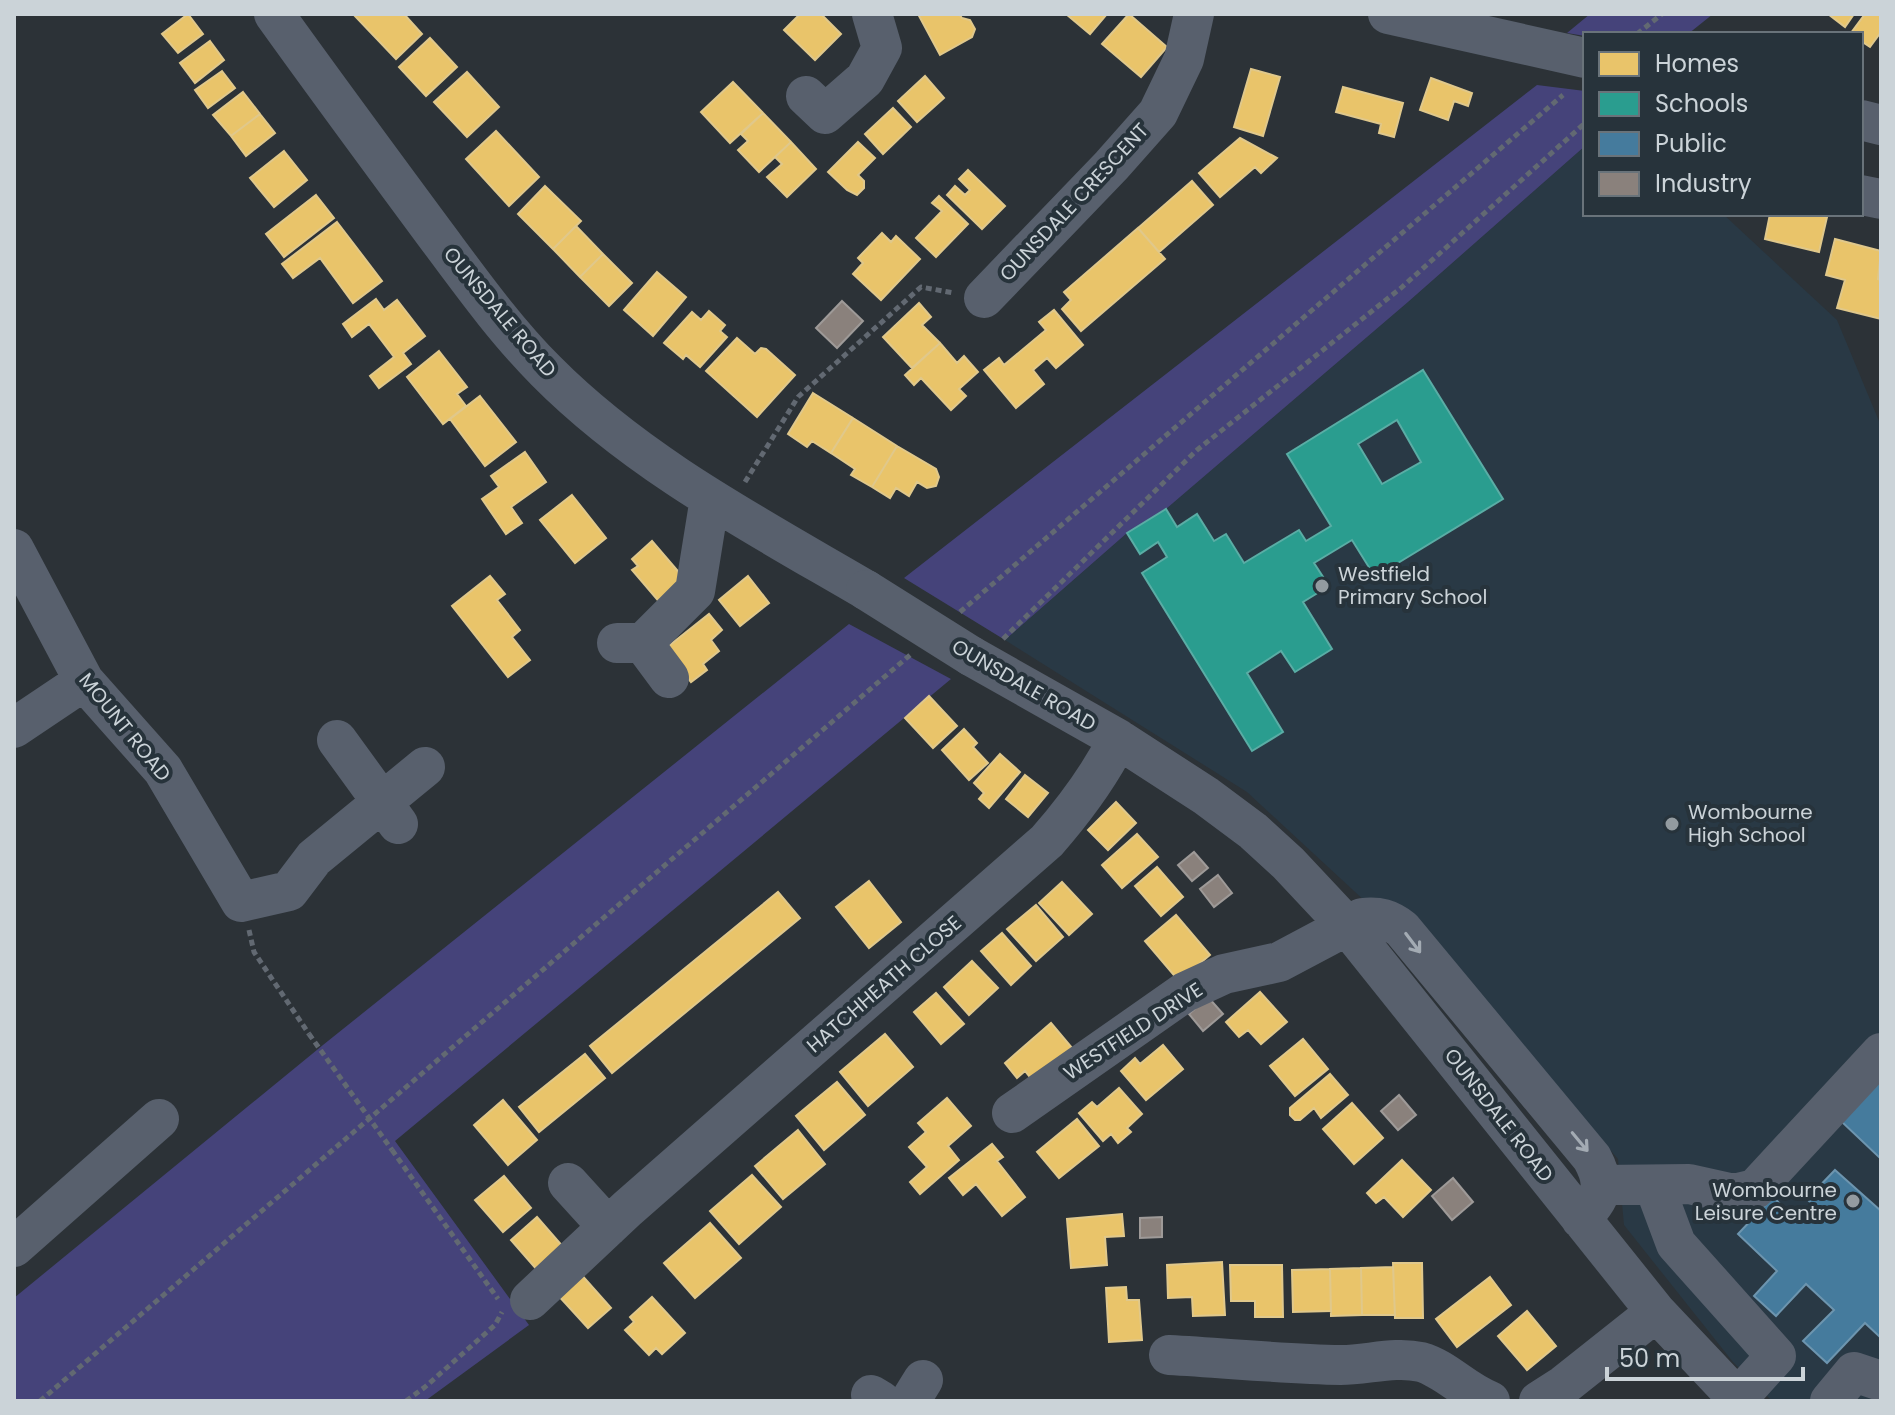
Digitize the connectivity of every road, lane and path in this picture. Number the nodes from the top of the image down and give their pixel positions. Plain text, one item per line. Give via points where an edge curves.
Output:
1 (274, 14) edge
2 (872, 14) edge
3 (1194, 14) edge
4 (1388, 14) edge
5 (1662, 14) edge
6 (1640, 32) edge
7 (1583, 58) edge
8 (1563, 95) dead end
9 (806, 96) dead end
10 (1583, 125) edge
11 (984, 298) joint
12 (719, 504) junction
13 (14, 549) edge
14 (959, 613) dead end
15 (984, 650) junction
16 (911, 654) dead end
17 (669, 678) dead end
18 (84, 681) junction
19 (14, 728) edge
20 (1118, 739) junction
21 (337, 740) dead end
22 (425, 767) dead end
23 (390, 812) junction
24 (241, 902) junction
25 (1348, 927) junction
26 (1881, 1053) edge
27 (1001, 1115) dead end
28 (159, 1119) dead end
29 (568, 1183) dead end
30 (1602, 1185) junction
31 (1654, 1185) junction
32 (1581, 1219) junction
33 (626, 1223) junction
34 (14, 1247) edge
35 (530, 1300) dead end
36 (1656, 1312) junction
37 (1169, 1355) dead end
38 (1881, 1381) edge
39 (1738, 1400) edge
40 (40, 1401) edge
41 (406, 1401) edge
42 (1490, 1401) edge
43 (1539, 1401) edge
44 (1830, 1401) edge

1 - 12 street, OUNSDALE ROAD via 477,290 545,371 642,451
2 - 9 street via 882,48 865,79 825,114
3 - 11 street, OUNSDALE CRESCENT via 1184,59 1158,113
4 - 7 street
5 - 6 path
8 - 14 path
10 - 15 path via 1401,288 1197,450
11 - 12 path via 921,287 798,397
12 - 15 street, OUNSDALE ROAD, bridge via 866,590
12 - 17 street via 695,591 630,643
13 - 18 street, MOUNT ROAD
15 - 20 street, OUNSDALE ROAD
16 - 40 path
18 - 19 street
18 - 24 street, MOUNT ROAD via 163,770
20 - 25 street, OUNSDALE ROAD via 1253,831
20 - 33 street, HATCHHEATH CLOSE via 1076,809 1047,841
21 - 23 street
22 - 23 street
23 - 24 street via 314,858 289,891
24 - 41 path, bridge via 254,952 505,1308 495,1325
25 - 27 street, WESTFIELD DRIVE via 1279,962 1224,974 1185,992
25 -> 30 street, WESTFIELD DRIVE via 1377,916 1402,929 1592,1158
25 - 32 street, OUNSDALE ROAD
26 - 31 street via 1755,1189 1734,1194 1689,1184
28 - 34 street
29 - 33 street
30 - 31 street
30 - 32 street
31 - 39 street via 1676,1244 1776,1356
32 - 36 street, OUNSDALE ROAD
33 - 35 street, HATCHHEATH CLOSE
36 - 39 street, OUNSDALE ROAD
36 - 43 street
37 - 42 street via 1332,1374 1402,1360 1422,1363
38 - 44 street via 1854,1372

